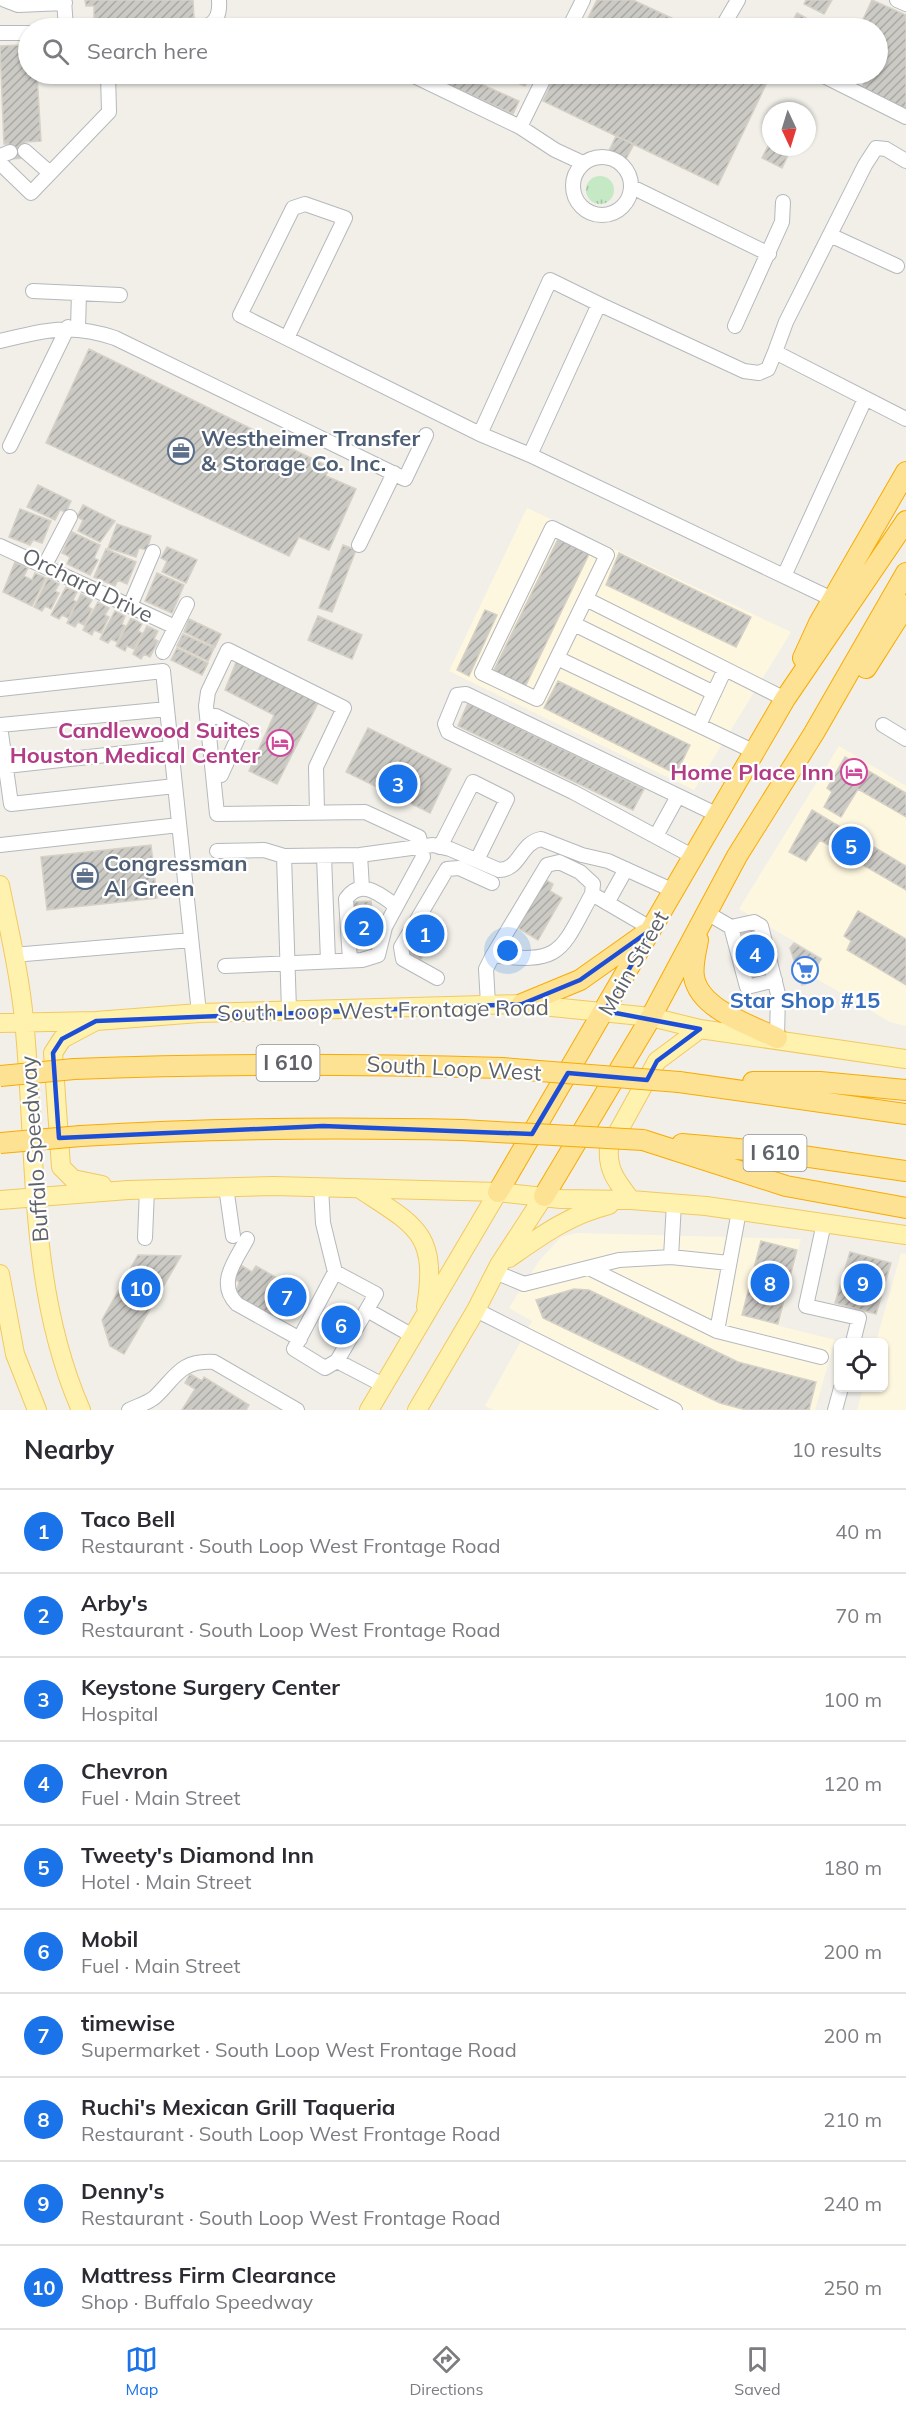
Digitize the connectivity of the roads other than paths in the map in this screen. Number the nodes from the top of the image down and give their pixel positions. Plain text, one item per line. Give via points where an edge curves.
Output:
1 (5, 0) edge
2 (219, 0) edge
3 (583, 0) edge
4 (738, 0) edge
5 (897, 0) edge
6 (65, 2) edge
7 (906, 4) edge
8 (66, 18) edge
9 (216, 18) edge
10 (574, 18) edge
11 (728, 18) edge
12 (0, 33) edge
13 (18, 33) edge
14 (108, 84) edge
15 (431, 84) edge
16 (541, 84) edge
17 (840, 84) edge
18 (906, 117) edge
19 (520, 127) junction
20 (25, 151) dead end
21 (906, 161) edge
22 (0, 163) edge
23 (583, 164) junction
24 (50, 173) junction
25 (632, 187) junction
26 (783, 202) dead end
27 (830, 235) junction
28 (768, 254) junction
29 (897, 266) dead end
30 (33, 291) dead end
31 (79, 293) junction
32 (120, 295) dead end
33 (599, 304) junction
34 (735, 326) dead end
35 (73, 328) junction
36 (287, 338) junction
37 (0, 341) edge
38 (775, 352) junction
39 (865, 399) junction
40 (906, 419) edge
41 (480, 434) junction
42 (426, 435) dead end
43 (10, 446) dead end
44 (530, 455) junction
45 (906, 472) edge
46 (394, 473) junction
47 (70, 517) dead end
48 (906, 521) edge
49 (359, 545) dead end
50 (0, 546) edge
51 (153, 552) dead end
52 (45, 565) junction
53 (906, 573) edge
54 (784, 576) junction
55 (586, 599) junction
56 (832, 599) junction
57 (187, 604) dead end
58 (906, 605) edge
59 (130, 606) junction
60 (574, 624) junction
61 (175, 627) junction
62 (163, 652) dead end
63 (557, 658) junction
64 (725, 669) junction
65 (0, 689) edge
66 (714, 693) junction
67 (785, 699) junction
68 (166, 709) junction
69 (207, 716) junction
70 (699, 725) junction
71 (883, 725) dead end
72 (0, 726) edge
73 (814, 733) junction
74 (906, 739) edge
75 (171, 748) junction
76 (755, 752) junction
77 (6, 766) junction
78 (213, 775) junction
79 (175, 786) junction
80 (678, 796) junction
81 (317, 813) junction
82 (718, 815) junction
83 (179, 825) junction
84 (656, 836) junction
85 (0, 845) edge
86 (422, 847) junction
87 (440, 847) junction
88 (217, 851) dead end
89 (360, 855) junction
90 (284, 856) junction
91 (324, 856) junction
92 (694, 857) junction
93 (477, 860) junction
94 (626, 869) junction
95 (492, 883) dead end
96 (0, 885) edge
97 (362, 888) junction
98 (674, 891) junction
99 (592, 894) junction
100 (607, 903) junction
101 (396, 906) junction
102 (703, 920) junction
103 (731, 927) junction
104 (652, 929) junction
105 (191, 940) junction
106 (13, 955) junction
107 (494, 955) junction
108 (350, 960) junction
109 (328, 961) junction
110 (288, 963) junction
111 (225, 966) dead end
112 (437, 978) dead end
113 (775, 980) junction
114 (488, 1004) junction
115 (522, 1004) junction
116 (289, 1010) junction
117 (605, 1011) junction
118 (199, 1013) junction
119 (651, 1017) junction
120 (24, 1021) junction
121 (96, 1021) junction
122 (0, 1023) edge
123 (700, 1029) junction
124 (777, 1038) junction
125 (906, 1059) edge
126 (0, 1076) edge
127 (679, 1082) junction
128 (906, 1090) edge
129 (906, 1114) edge
130 (643, 1140) junction
131 (0, 1143) edge
132 (906, 1172) edge
133 (226, 1187) junction
134 (321, 1187) junction
135 (147, 1189) junction
136 (360, 1189) junction
137 (128, 1190) junction
138 (498, 1192) junction
139 (36, 1196) junction
140 (544, 1196) junction
141 (0, 1200) edge
142 (631, 1200) junction
143 (674, 1203) junction
144 (906, 1208) edge
145 (739, 1211) junction
146 (824, 1223) junction
147 (906, 1234) edge
148 (146, 1239) dead end
149 (671, 1257) junction
150 (729, 1263) junction
151 (590, 1268) junction
152 (497, 1269) junction
153 (335, 1272) junction
154 (0, 1274) edge
155 (367, 1310) junction
156 (477, 1310) junction
157 (425, 1315) junction
158 (717, 1331) junction
159 (412, 1336) junction
160 (854, 1338) edge
161 (300, 1339) junction
162 (821, 1357) dead end
163 (337, 1361) junction
164 (383, 1385) junction
165 (840, 1392) edge
166 (37, 1410) edge
167 (81, 1410) edge
168 (129, 1410) edge
169 (297, 1410) edge
170 (369, 1410) edge
171 (417, 1410) edge
172 (675, 1410) edge
173 (835, 1410) edge

1 - 6 lane via 18,5
2 - 9 lane
3 - 10 lane
4 - 11 lane
5 - 7 lane
6 - 8 lane
12 - 13 lane
14 - 24 lane via 109,112
15 - 19 lane
16 - 19 lane
17 - 18 lane
19 - 23 lane
20 - 24 lane
21 - 27 lane via 886,149 876,148
22 - 24 lane via 31,193
23 - 25 lane via 591,159 610,158 626,169
23 - 25 lane via 572,190 588,213 598,216 617,212 625,205
25 - 28 lane
26 - 28 lane via 782,222
27 - 29 lane
27 - 38 lane
28 - 34 lane
30 - 31 lane
31 - 32 lane
31 - 35 lane
33 - 38 lane via 744,371 759,373 768,369
33 - 41 lane via 550,280
33 - 44 lane
35 - 37 lane
35 - 43 lane
35 - 46 lane via 115,338
36 - 36 lane via 240,315 293,208 304,204 345,218
36 - 41 lane
38 - 39 lane
39 - 40 lane
39 - 54 lane
41 - 44 lane
42 - 46 lane via 405,478
44 - 54 lane
45 - 56 highway
46 - 49 lane
47 - 52 lane
48 - 67 highway, Main Street
50 - 52 lane, Orchard Drive
51 - 59 lane
52 - 59 lane, Orchard Drive
53 - 73 highway, Main Street
54 - 56 lane
55 - 60 lane
55 - 63 lane via 607,555 552,528 482,673 537,699
55 - 64 lane
56 - 67 highway
57 - 61 lane, Orchard Drive
58 - 73 highway via 846,700
59 - 61 lane, Orchard Drive
60 - 63 lane
60 - 66 lane
61 - 62 lane, Orchard Drive
63 - 70 lane
64 - 66 lane
64 - 67 lane
65 - 68 lane via 163,671
66 - 70 lane
67 - 76 highway, Main Street
68 - 72 lane
68 - 75 lane
69 - 78 lane
69 - 78 lane via 216,716 242,729 221,775
69 - 81 lane via 208,692 228,650 344,708 316,767
70 - 76 lane
71 - 74 lane
72 - 77 lane
73 - 102 highway, Main Street via 737,856
75 - 77 lane
75 - 79 lane
76 - 82 highway, Main Street
77 - 79 lane via 11,804
78 - 81 lane via 217,814
79 - 83 lane
80 - 82 lane
80 - 84 lane
80 - 84 lane via 466,694 457,695 445,724 448,732
81 - 86 lane via 365,812 419,837
82 - 92 highway, Main Street
83 - 85 lane
83 - 105 lane
84 - 92 lane
86 - 87 lane
86 - 89 lane
86 - 101 lane via 423,857
87 - 93 lane
87 - 93 lane via 473,782 507,799
88 - 90 lane via 264,850
89 - 91 lane
89 - 97 lane
90 - 91 lane
90 - 110 lane
91 - 109 lane
92 - 98 highway, Main Street
93 - 94 lane via 507,870 524,847 541,839
94 - 98 lane
94 - 100 lane
95 - 112 lane via 453,867 437,884 400,954
96 - 106 main road, Buffalo Speedway
97 - 101 lane via 375,891
97 - 108 lane via 346,899
98 - 104 highway, Main Street
99 - 100 lane
99 - 107 lane via 558,950 536,959
99 - 107 lane via 593,884 580,872 559,862 546,865
100 - 104 lane
101 - 108 lane via 385,927 378,955
102 - 103 lane
102 - 119 highway, Main Street
102 - 124 highway via 693,970 702,995 716,1007
103 - 113 lane via 754,922 761,926
103 - 113 lane via 747,987
104 - 115 highway via 580,980
104 - 117 highway, Main Street
105 - 106 lane
105 - 118 lane
106 - 120 main road, Buffalo Speedway
107 - 114 lane via 486,969
108 - 109 lane
109 - 110 lane
110 - 111 lane
110 - 116 lane
113 - 124 lane
114 - 115 main road, South Loop West Frontage Road
114 - 116 main road, South Loop West Frontage Road
115 - 117 main road, South Loop West Frontage Road
116 - 118 main road, South Loop West Frontage Road
117 - 119 main road, South Loop West Frontage Road
117 - 138 highway, Main Street
118 - 121 main road, South Loop West Frontage Road
119 - 123 main road, South Loop West Frontage Road
119 - 140 highway, Main Street
120 - 121 main road, South Loop West Frontage Road
120 - 122 main road, South Loop West Frontage Road
120 - 139 main road, Buffalo Speedway
121 - 137 main road via 62,1039 52,1053 61,1167 73,1179
123 - 124 main road, South Loop West Frontage Road
123 - 142 main road via 657,1061 609,1148 612,1175
124 - 125 main road, South Loop West Frontage Road
126 - 127 highway, South Loop West / I 610, bridge via 204,1063 332,1063 502,1068
127 - 128 highway via 820,1082
127 - 129 highway, South Loop West / I 610
130 - 131 highway, I 610, bridge via 311,1127 206,1128
130 - 132 highway, I 610 via 782,1153
130 - 144 highway via 786,1186
133 - 134 main road
133 - 135 main road
133 - 161 lane via 240,1237 227,1277 229,1296
134 - 136 main road
134 - 153 lane via 323,1223
135 - 137 main road
135 - 148 lane
136 - 138 main road
136 - 157 main road via 405,1219 423,1237 429,1289
137 - 139 main road
138 - 140 main road
138 - 157 main road, Main Street
139 - 141 main road
139 - 167 main road, Buffalo Speedway via 48,1309 70,1386
140 - 142 main road
140 - 152 main road, Main Street
142 - 143 main road
142 - 152 main road via 573,1216
143 - 145 main road
143 - 149 lane
145 - 146 main road
145 - 150 lane
146 - 147 main road
146 - 160 lane via 806,1306 859,1318
149 - 150 lane
149 - 151 lane via 619,1260
150 - 158 lane
151 - 152 lane via 524,1284
151 - 158 lane
152 - 156 main road, Main Street
153 - 155 lane via 376,1294
153 - 161 lane
154 - 166 main road via 15,1354
155 - 159 lane
155 - 163 lane
156 - 171 main road, Main Street
156 - 172 lane
157 - 159 main road, Main Street
158 - 162 lane
159 - 164 main road, Main Street
161 - 163 lane via 294,1350 326,1368
163 - 164 lane
164 - 170 main road, Main Street
165 - 173 lane
168 - 169 lane via 153,1399 177,1372 200,1361 214,1362

